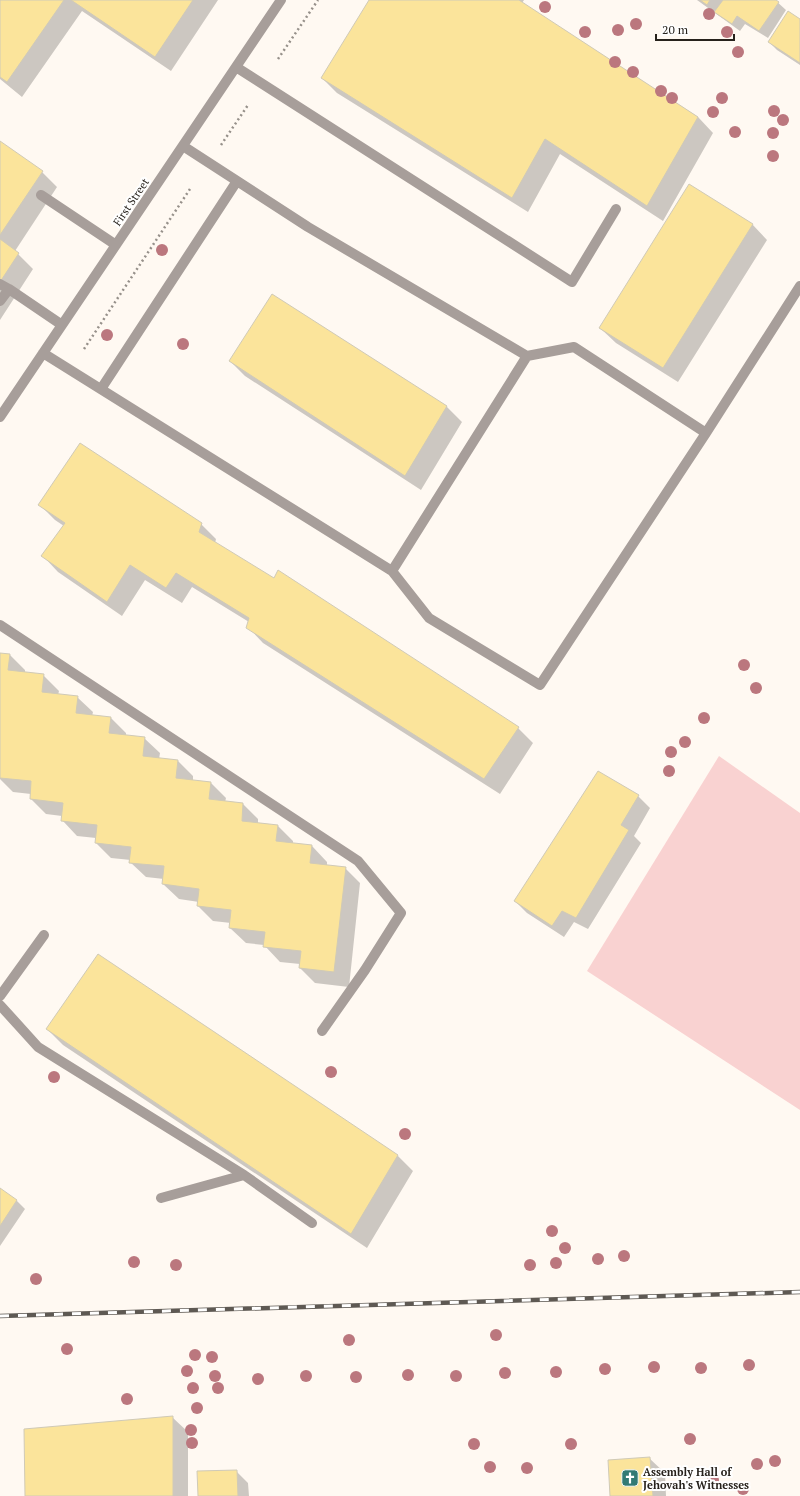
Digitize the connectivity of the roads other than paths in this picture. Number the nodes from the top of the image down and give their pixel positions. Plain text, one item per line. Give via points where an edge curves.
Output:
1 (281, 0) edge
2 (236, 67) junction
3 (183, 146) junction
4 (237, 181) junction
5 (41, 195) dead end
6 (616, 209) dead end
7 (116, 245) junction
8 (0, 284) edge
9 (800, 286) edge
10 (9, 289) junction
11 (0, 301) edge
12 (62, 325) junction
13 (43, 353) junction
14 (527, 356) junction
15 (101, 389) junction
16 (0, 417) edge
17 (706, 433) junction
18 (392, 571) junction
19 (0, 626) edge
20 (44, 935) dead end
21 (0, 996) edge
22 (0, 1005) edge
23 (322, 1031) dead end
24 (244, 1175) junction
25 (161, 1198) dead end
26 (312, 1223) dead end

1 - 2 street, First Street
2 - 3 street, First Street
2 - 6 street via 572,282
3 - 4 street
3 - 7 street, First Street
4 - 14 street via 315,231
4 - 15 street
5 - 7 street
7 - 12 street, First Street
8 - 10 street
9 - 17 street
10 - 11 street
10 - 12 street
12 - 13 street, First Street
13 - 15 street
13 - 16 street, First Street
14 - 17 street via 574,347
14 - 18 street
15 - 18 street
17 - 18 street via 540,685 429,618
19 - 23 street via 358,860 401,913
20 - 21 street
22 - 24 street via 38,1046
24 - 25 street
24 - 26 street

